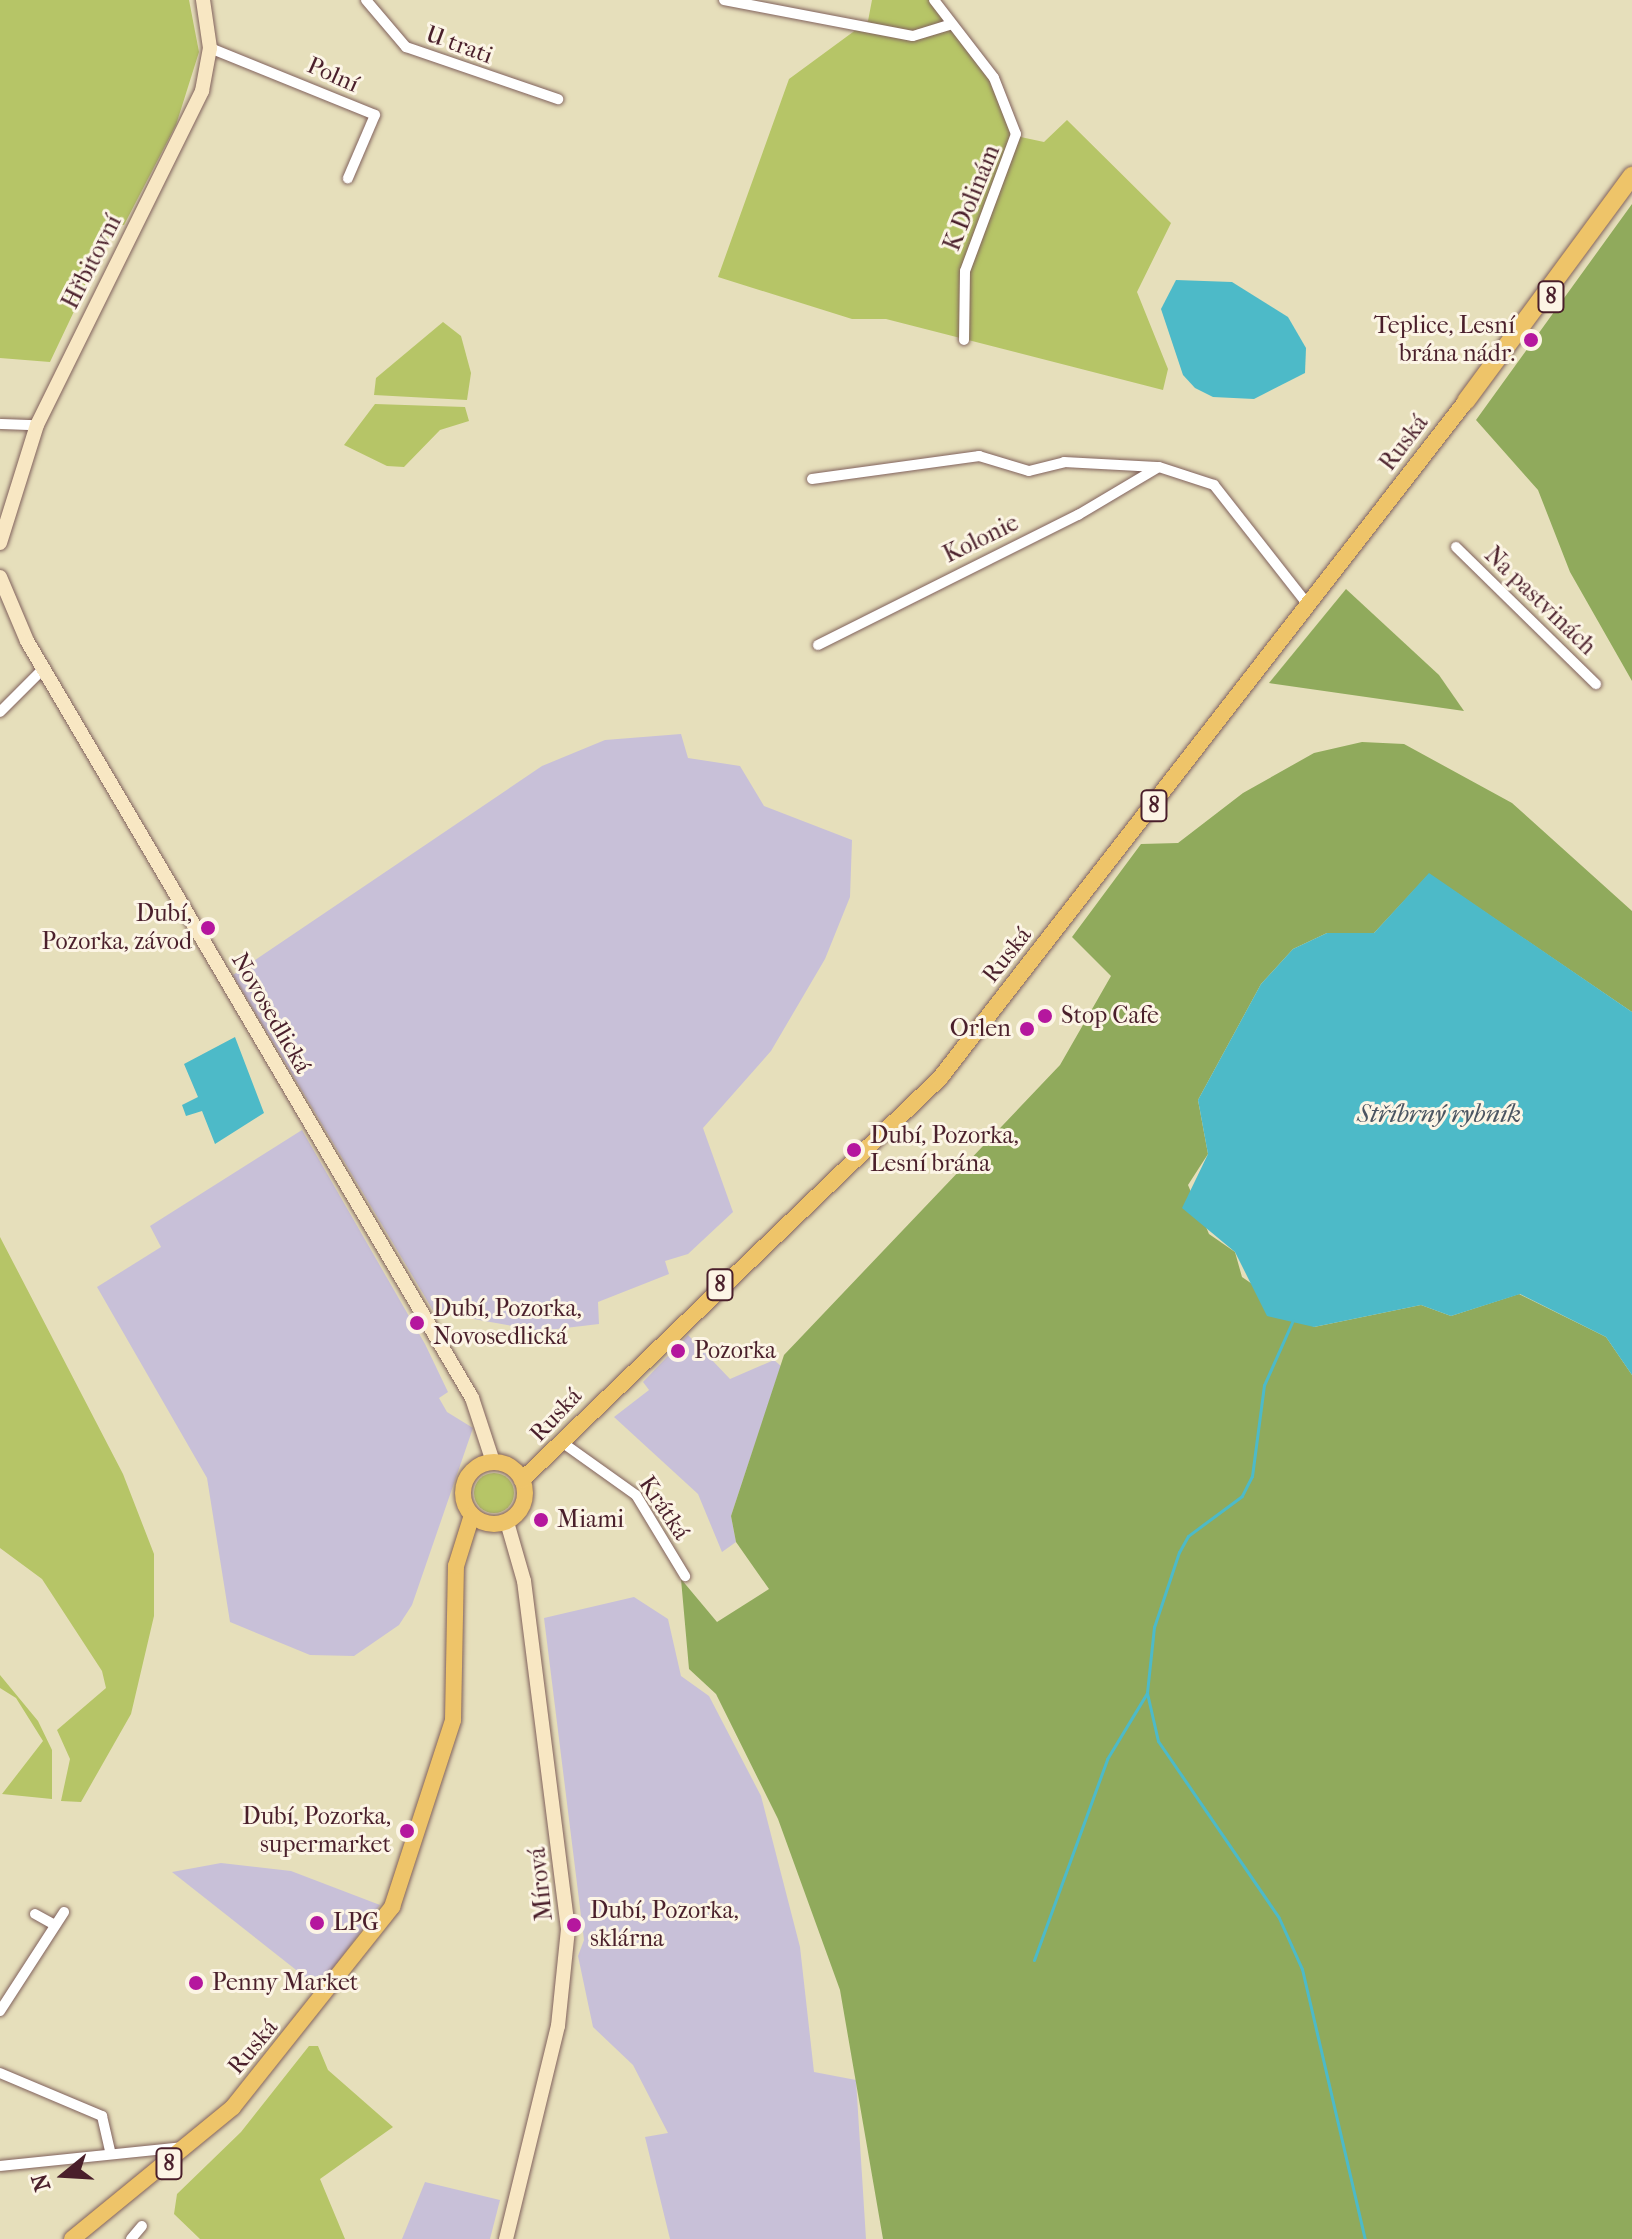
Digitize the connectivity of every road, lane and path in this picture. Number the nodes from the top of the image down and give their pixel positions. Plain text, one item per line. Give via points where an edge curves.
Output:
1 (203, 0) edge
2 (366, 0) edge
3 (724, 0) edge
4 (934, 0) edge
5 (949, 25) junction
6 (210, 48) junction
7 (558, 99) dead end
8 (1632, 176) edge
9 (348, 178) dead end
10 (1632, 190) edge
11 (964, 340) dead end
12 (1466, 401) junction
13 (0, 424) edge
14 (37, 425) junction
15 (1159, 467) junction
16 (812, 479) dead end
17 (0, 543) edge
18 (1456, 547) dead end
19 (1, 585) edge
20 (1309, 606) junction
21 (818, 645) dead end
22 (43, 669) junction
23 (1596, 684) dead end
24 (0, 712) edge
25 (563, 1443) junction
26 (493, 1462) junction
27 (522, 1480) junction
28 (472, 1515) junction
29 (507, 1522) junction
30 (685, 1576) dead end
31 (64, 1912) dead end
32 (35, 1914) dead end
33 (55, 1925) junction
34 (0, 2011) edge
35 (0, 2073) edge
36 (193, 2146) junction
37 (111, 2154) junction
38 (0, 2166) edge
39 (142, 2226) dead end
40 (72, 2239) edge
41 (131, 2239) edge
42 (506, 2239) edge

1 - 6 street, Hřbitovní
2 - 7 street, U trati via 406,47
3 - 5 street via 913,36
4 - 5 street, K Dolinám
5 - 11 street, K Dolinám via 994,78 1016,134 965,271
6 - 9 street, Polní via 375,115
6 - 14 street, Hřbitovní via 188,126
8 - 12 highway, 8
10 - 12 highway, 8
12 - 20 main road, Ruská / 8
13 - 14 street
14 - 17 street, Hřbitovní
15 - 16 street via 1064,462 1029,471 979,456
15 - 20 street via 1214,485
15 - 21 street, Kolonie via 1078,515
18 - 23 street, Na pastvinách
19 - 22 street, Novosedlická
20 - 25 main road, Ruská / 8 via 932,1087 676,1324
22 - 24 street
22 - 26 street, Novosedlická via 448,1355 488,1429
25 - 27 main road, Ruská / 8
25 - 30 street, Krátká via 636,1495
26 - 27 main road
26 - 28 main road, 8 via 474,1470 464,1487
27 - 29 main road via 522,1507
28 - 29 main road
28 - 36 main road, Ruská / 8 via 457,1554 453,1720 400,1890 349,1970
29 - 42 street, Mírová via 524,1581 568,1946 558,2026
31 - 33 street
32 - 33 street
33 - 34 street
35 - 37 street via 102,2116
36 - 37 street
36 - 40 main road, Ruská / 8
37 - 38 street
39 - 41 street

